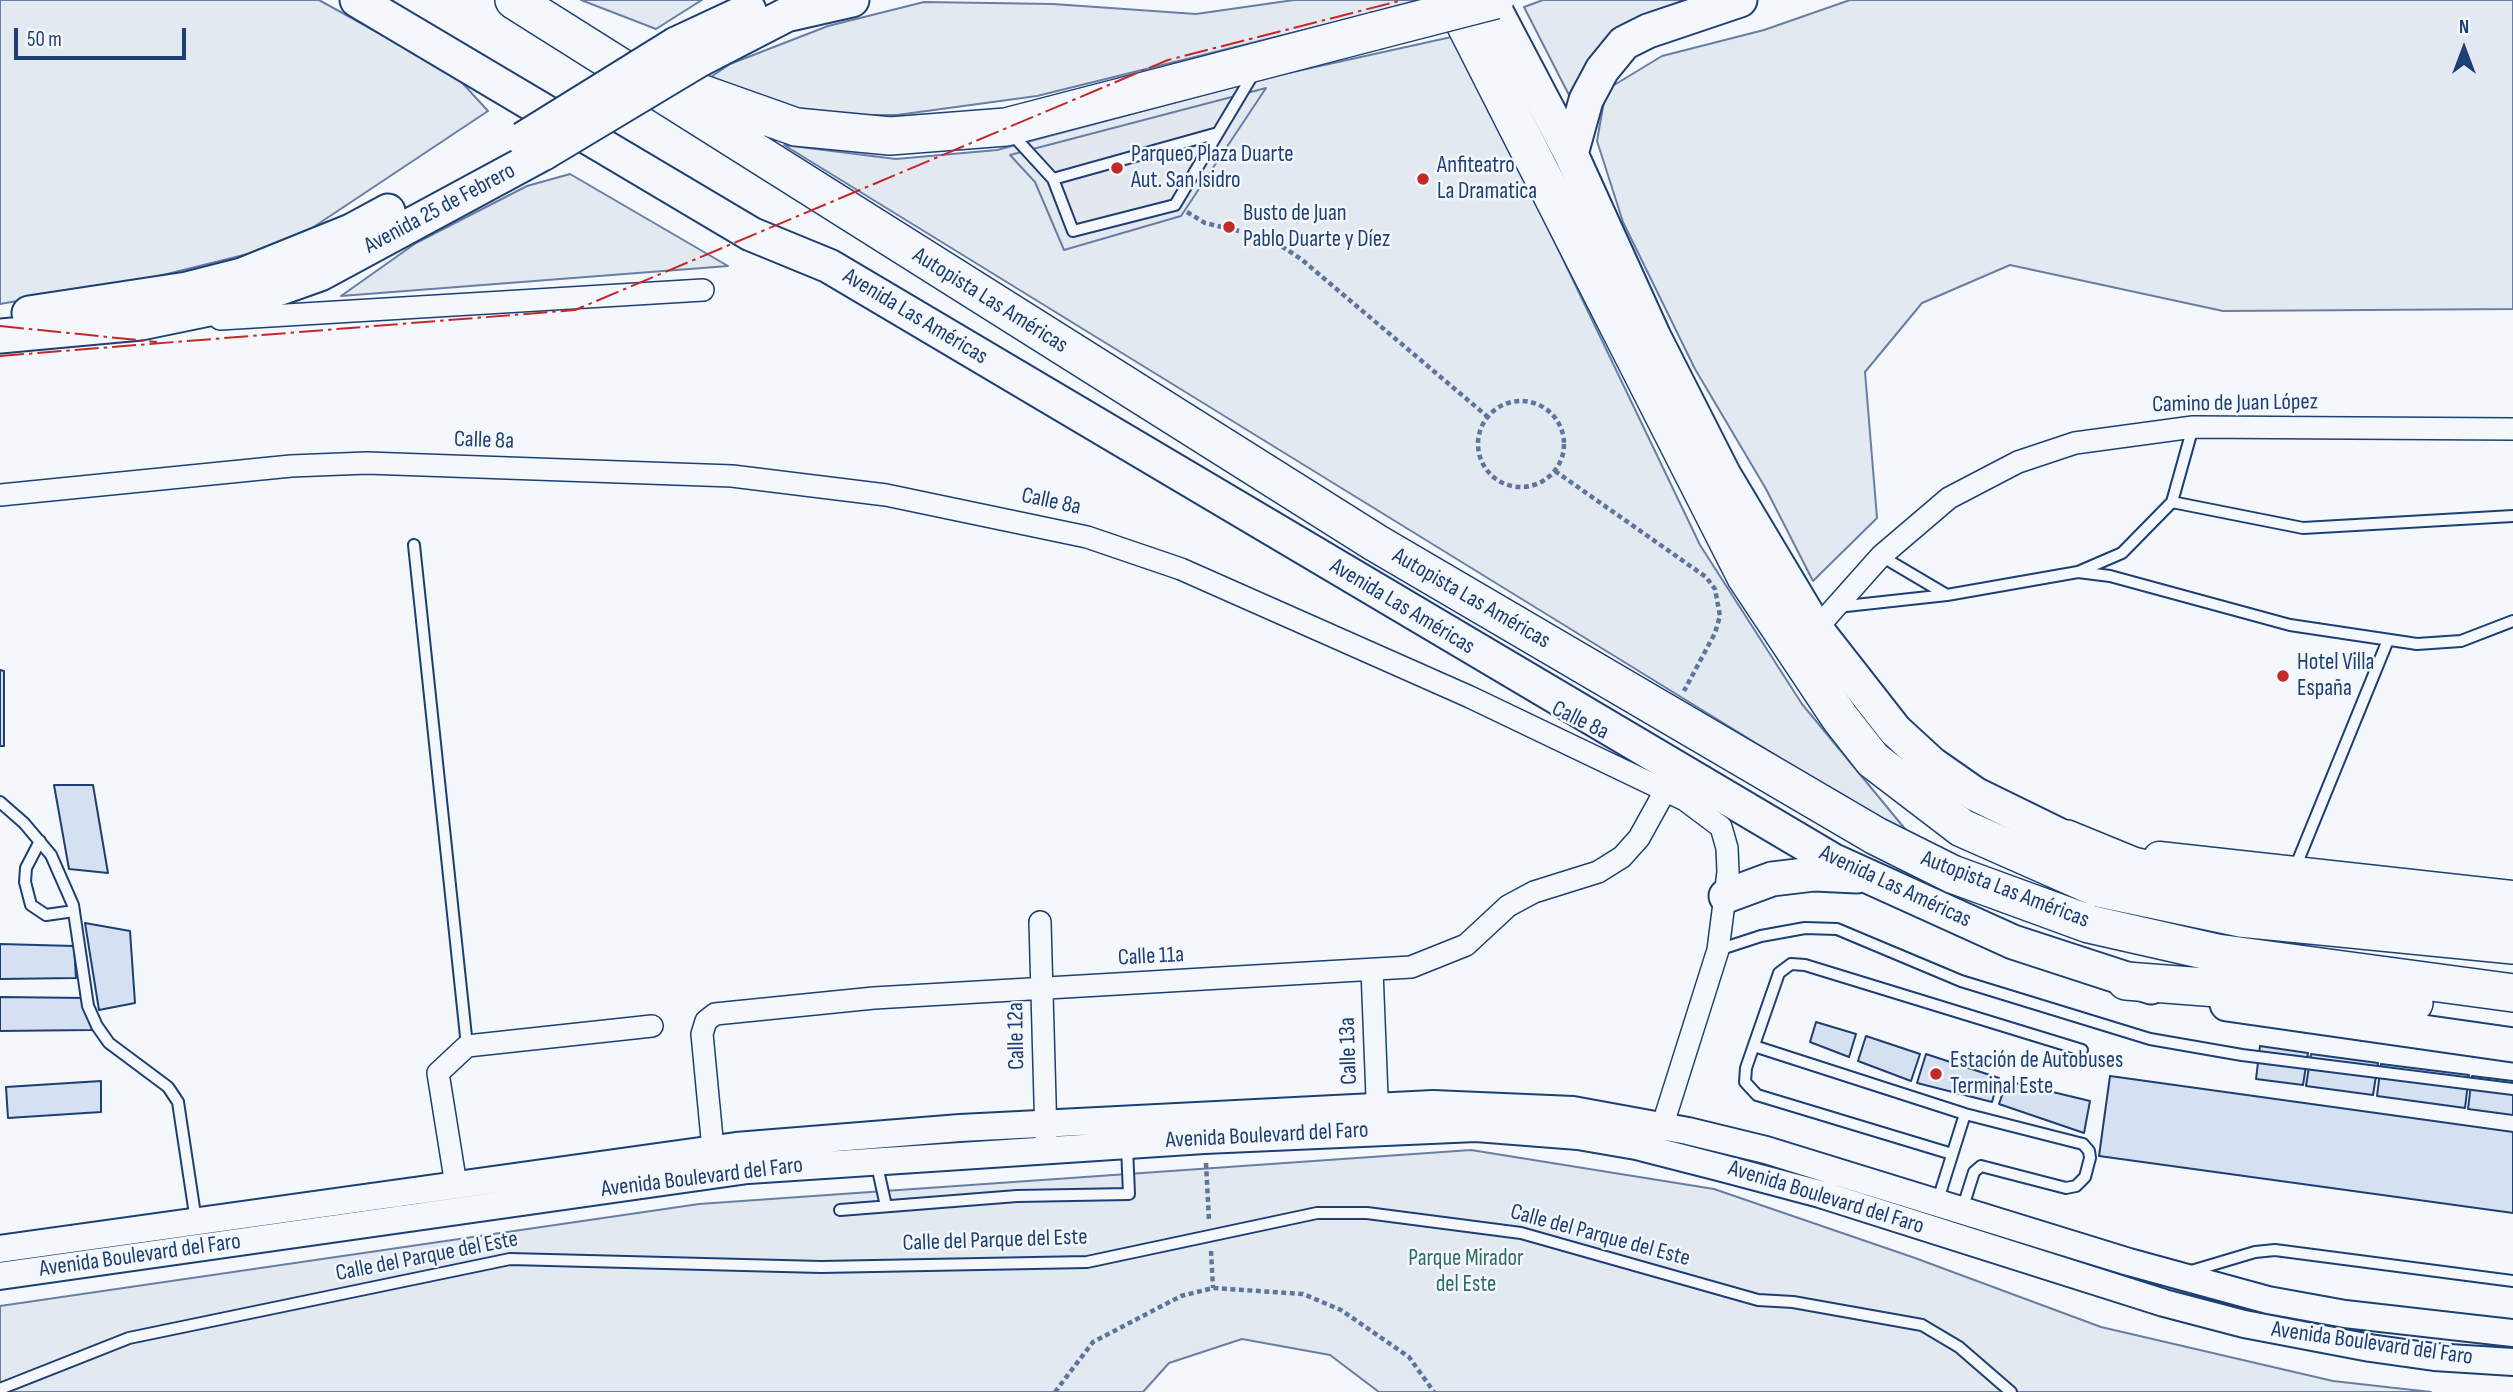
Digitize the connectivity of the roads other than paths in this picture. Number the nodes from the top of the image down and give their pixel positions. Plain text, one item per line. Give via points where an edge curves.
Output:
1 (357, 0) edge
2 (514, 0) edge
3 (778, 0) edge
4 (852, 0) edge
5 (1452, 0) edge
6 (1492, 0) edge
7 (1740, 0) edge
8 (687, 52) junction
9 (1262, 60) junction
10 (608, 61) junction
11 (1006, 127) junction
12 (1219, 133) junction
13 (533, 146) junction
14 (1571, 154) junction
15 (1053, 179) junction
16 (703, 290) dead end
17 (0, 317) edge
18 (141, 323) junction
19 (0, 337) edge
20 (2193, 427) junction
21 (2513, 429) edge
22 (0, 495) edge
23 (2172, 502) junction
24 (2513, 516) edge
25 (414, 545) dead end
26 (1881, 556) junction
27 (2078, 572) junction
28 (1947, 595) junction
29 (1827, 618) junction
30 (2513, 621) edge
31 (2388, 639) junction
32 (1665, 791) junction
33 (0, 802) edge
34 (1727, 815) junction
35 (2067, 839) junction
36 (40, 842) junction
37 (2293, 874) junction
38 (1870, 877) junction
39 (1726, 896) junction
40 (2513, 896) edge
41 (74, 911) junction
42 (2513, 918) edge
43 (1040, 922) dead end
44 (2513, 945) edge
45 (1718, 950) junction
46 (1372, 970) junction
47 (2126, 981) junction
48 (1043, 989) junction
49 (2513, 993) edge
50 (2513, 1008) edge
51 (652, 1026) dead end
52 (2513, 1045) edge
53 (467, 1046) junction
54 (1754, 1046) junction
55 (2082, 1050) dead end
56 (2513, 1089) edge
57 (1965, 1114) junction
58 (1378, 1119) junction
59 (1662, 1127) junction
60 (1046, 1137) junction
61 (1127, 1144) junction
62 (713, 1149) junction
63 (1952, 1154) junction
64 (876, 1160) junction
65 (456, 1185) junction
66 (1937, 1203) junction
67 (886, 1206) junction
68 (840, 1210) dead end
69 (1962, 1210) junction
70 (197, 1234) junction
71 (0, 1249) edge
72 (2179, 1275) junction
73 (0, 1276) edge
74 (2513, 1281) edge
75 (2513, 1333) edge
76 (2513, 1362) edge
77 (0, 1389) edge
78 (2011, 1392) edge

1 - 34 main road, Avenida Las Américas via 751,234 829,266
2 - 10 highway, Autopista Las Américas
3 - 8 main road, Avenida 25 de Febrero
4 - 8 main road, Avenida 25 de Febrero via 786,15
5 - 44 highway, Autopista Las Américas via 1746,578 1873,760 1962,828 2098,888 2240,918
6 - 9 highway, bridge
6 - 14 main road
7 - 14 main road via 1624,43 1602,69 1586,100
8 - 13 main road, Avenida 25 de Febrero, bridge
9 - 11 highway
9 - 12 lane
10 - 11 highway via 796,127 890,136
10 - 49 highway, Autopista Las Américas via 1376,543 1876,836 1952,874 2089,924 2217,953
11 - 15 lane
12 - 15 lane
12 - 15 lane via 1175,205 1073,231
13 - 17 main road, Avenida 25 de Febrero via 351,231 242,275 187,289
13 - 18 main road, Avenida 25 de Febrero via 320,274 237,303
14 - 29 main road via 1654,337 1724,475
16 - 18 street
18 - 19 main road, Avenida 25 de Febrero
20 - 21 street, Camino de Juan López
20 - 23 lane
20 - 26 street, Camino de Juan López via 2075,443 2018,463 1949,498
22 - 32 street, Calle 8a via 291,466 367,463 732,477 886,495 1087,537 1181,569 1470,697
23 - 24 lane via 2303,528
23 - 27 lane via 2122,553
25 - 53 lane
26 - 28 lane
26 - 29 street, Camino de Juan López
27 - 28 lane
27 - 31 lane via 2110,576 2290,625
28 - 29 lane
29 - 35 main road via 1895,730 1975,794
30 - 31 lane via 2461,641 2417,644
31 - 37 lane
32 - 34 street, Calle 8a
32 - 46 street, Calle 11a via 1639,838 1622,857 1598,872 1534,892 1508,906 1466,945 1433,961
33 - 36 lane
34 - 38 main road, Avenida Las Américas
34 - 39 street
35 - 37 main road via 2137,854
35 - 42 highway via 2133,866 2199,882
36 - 41 lane via 51,855
36 - 41 lane via 26,868 31,905 46,915
37 - 40 main road
38 - 39 main road via 1814,874 1772,879
38 - 47 main road, Avenida Las Américas via 2013,943
39 - 45 street
41 - 70 lane via 88,1006 97,1026 109,1043 167,1087 178,1102
43 - 48 street, Calle 12a
45 - 56 lane via 1805,928 1838,929 1961,981 2150,1039
45 - 59 street
46 - 48 street, Calle 11a
46 - 58 street, Calle 13a
47 - 50 highway
47 - 52 main road, Avenida Las Américas via 2220,1003
48 - 60 street, Calle 12a
48 - 62 street, Calle 11a via 874,998 715,1014 706,1021 702,1034
51 - 53 street
53 - 65 street via 438,1073
54 - 55 lane via 1779,973 1791,964
54 - 57 lane
54 - 63 lane via 1745,1082 1757,1095
57 - 63 lane
57 - 69 lane via 2083,1144 2090,1158 2085,1177 2066,1188 1981,1166 1974,1172
58 - 59 street, Avenida Boulevard del Faro via 1433,1104 1573,1110
58 - 60 street, Avenida Boulevard del Faro
58 - 61 street, Avenida Boulevard del Faro via 1204,1140
58 - 76 street, Avenida Boulevard del Faro via 1527,1130 1636,1146 1820,1194 2244,1324 2383,1349
59 - 66 street, Avenida Boulevard del Faro via 1766,1150
60 - 61 street, Avenida Boulevard del Faro
60 - 62 street, Avenida Boulevard del Faro via 960,1128
60 - 64 street, Avenida Boulevard del Faro
61 - 67 lane via 1129,1194 1017,1196
62 - 65 street, Avenida Boulevard del Faro
63 - 66 lane
64 - 67 lane
64 - 70 street, Avenida Boulevard del Faro via 747,1170
65 - 70 street, Avenida Boulevard del Faro
66 - 69 street, Avenida Boulevard del Faro
67 - 68 lane
69 - 72 street, Avenida Boulevard del Faro
70 - 71 street, Avenida Boulevard del Faro
70 - 73 street, Avenida Boulevard del Faro
72 - 74 lane via 2275,1250
72 - 75 street, Avenida Boulevard del Faro via 2268,1300 2345,1314
77 - 78 lane, Calle del Parque del Este via 129,1338 510,1259 821,1267 1087,1262 1317,1213 1367,1213 1521,1233 1758,1300 1922,1325 1959,1347

